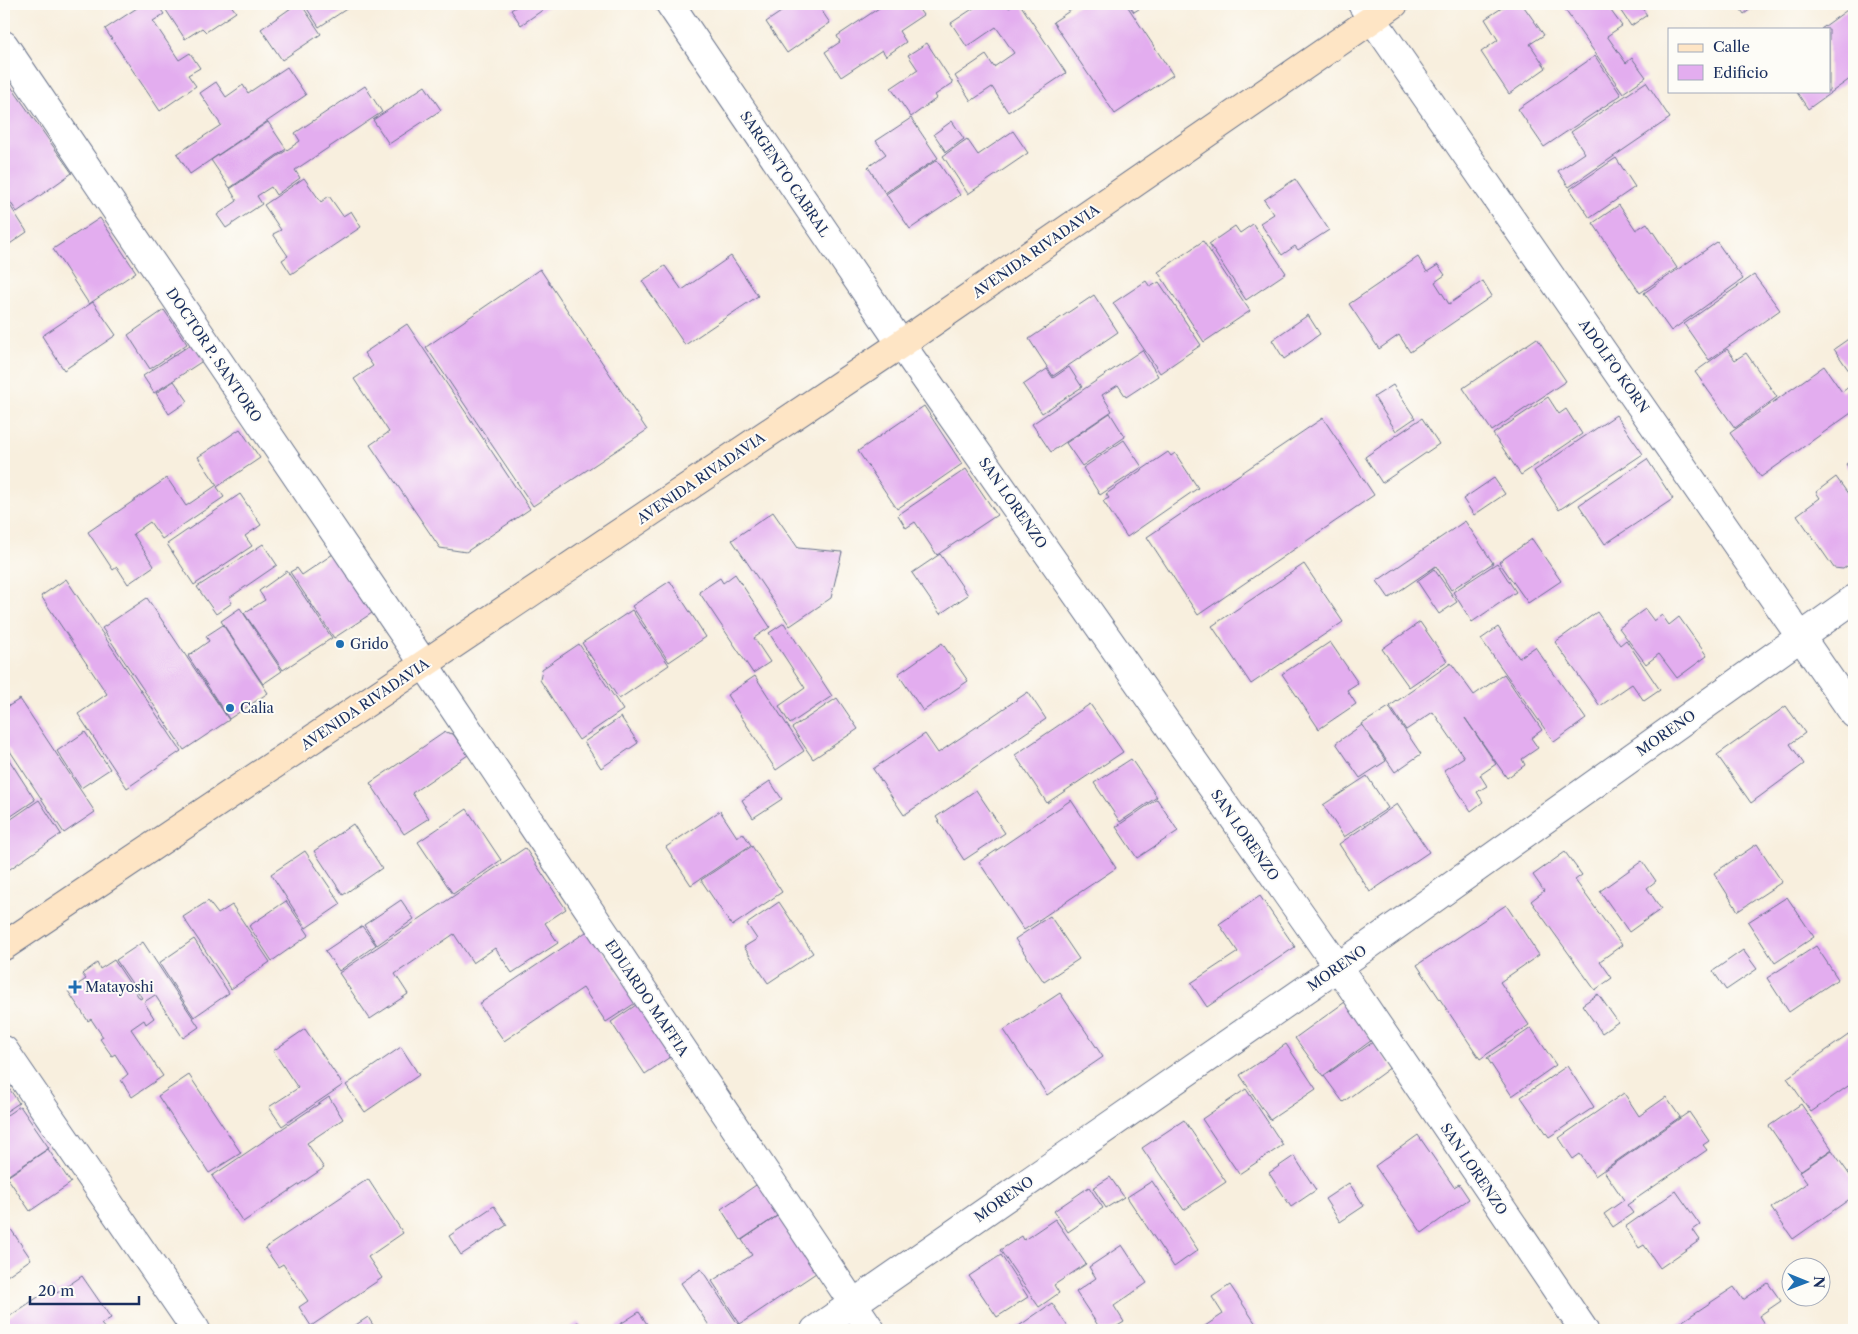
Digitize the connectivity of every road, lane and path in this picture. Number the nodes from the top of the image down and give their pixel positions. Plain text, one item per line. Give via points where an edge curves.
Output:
1 (670, 4) edge
2 (1394, 4) edge
3 (1367, 11) edge
4 (4, 45) edge
5 (901, 344) junction
6 (1854, 599) edge
7 (1802, 636) junction
8 (424, 664) junction
9 (1854, 714) edge
10 (4, 946) edge
11 (1338, 967) junction
12 (4, 1050) edge
13 (853, 1304) junction
14 (196, 1330) edge
15 (815, 1330) edge
16 (871, 1330) edge
17 (1584, 1330) edge

1 - 5 street, SARGENTO CABRAL
2 - 3 main road, AVENIDA RIVADAVIA
3 - 5 main road, AVENIDA RIVADAVIA
3 - 7 street, ADOLFO KORN
4 - 8 street, DOCTOR P. SANTORO
5 - 8 main road, AVENIDA RIVADAVIA
5 - 11 street, SAN LORENZO
6 - 7 street, MORENO
7 - 9 street, ADOLFO KORN
7 - 11 street, MORENO
8 - 10 main road, AVENIDA RIVADAVIA
8 - 13 street, EDUARDO MAFFIA
11 - 13 street, MORENO
11 - 17 street, SAN LORENZO
12 - 14 street
13 - 15 street, MORENO
13 - 16 street, EDUARDO MAFFIA

